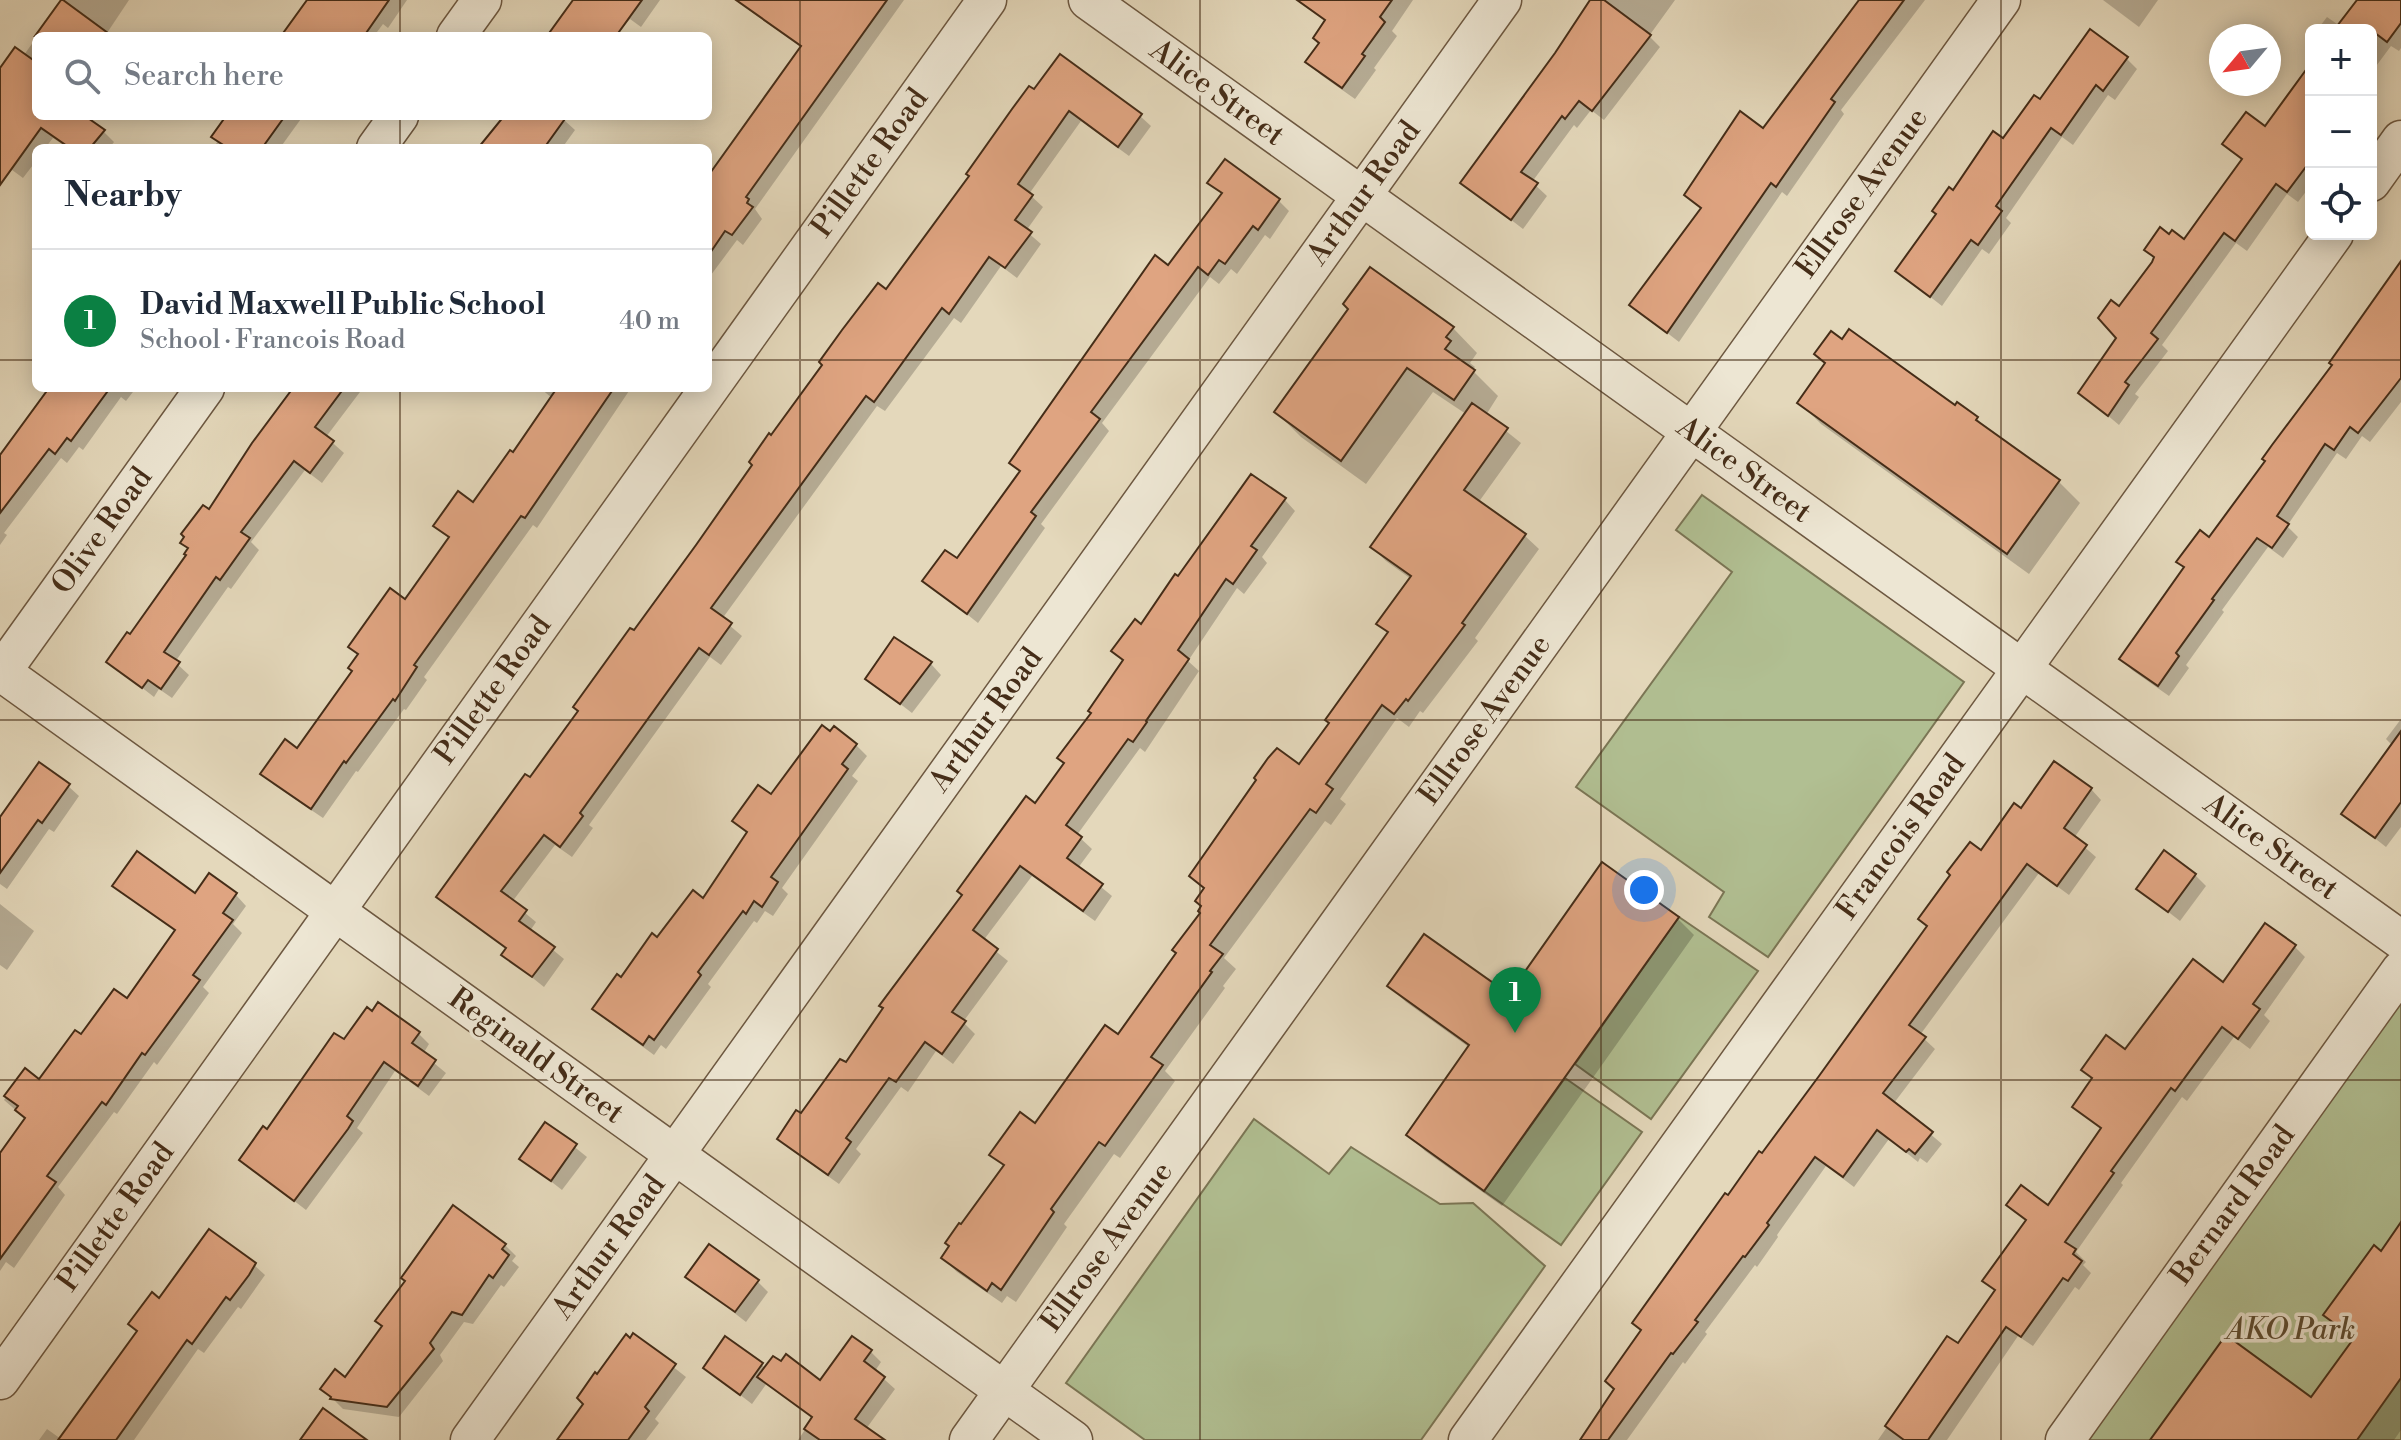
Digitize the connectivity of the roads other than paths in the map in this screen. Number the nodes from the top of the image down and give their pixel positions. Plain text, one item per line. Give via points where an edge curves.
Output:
1 (482, 0) edge
2 (987, 0) edge
3 (1088, 0) edge
4 (1502, 0) edge
5 (2001, 0) edge
6 (459, 32) edge
7 (396, 120) edge
8 (2401, 140) edge
9 (379, 144) edge
10 (2377, 174) edge
11 (1362, 196) junction
12 (2330, 240) edge
13 (712, 384) edge
14 (202, 392) edge
15 (706, 392) edge
16 (1691, 432) junction
17 (2022, 669) junction
18 (0, 673) edge
19 (335, 911) junction
20 (2401, 940) edge
21 (2401, 970) edge
22 (675, 1155) junction
23 (0, 1380) edge
24 (1004, 1390) junction
25 (470, 1440) edge
26 (969, 1440) edge
27 (1073, 1440) edge
28 (1468, 1440) edge
29 (2065, 1440) edge

1 - 6 street
2 - 13 street, Pillette Road
3 - 11 street, Alice Street
4 - 11 street, Arthur Road
5 - 16 street, Ellrose Avenue
7 - 9 street
8 - 10 street
11 - 16 street, Alice Street
11 - 22 street, Arthur Road
12 - 17 street, Francois Road
14 - 18 street, Olive Road
15 - 19 street, Pillette Road
16 - 17 street, Alice Street
16 - 24 street, Ellrose Avenue
17 - 20 street, Alice Street
17 - 28 street, Francois Road
18 - 19 street, Reginald Street
19 - 22 street, Reginald Street
19 - 23 street, Pillette Road
21 - 29 street, Bernard Road
22 - 24 street, Reginald Street
22 - 25 street, Arthur Road
24 - 26 street, Ellrose Avenue
24 - 27 street, Reginald Street

